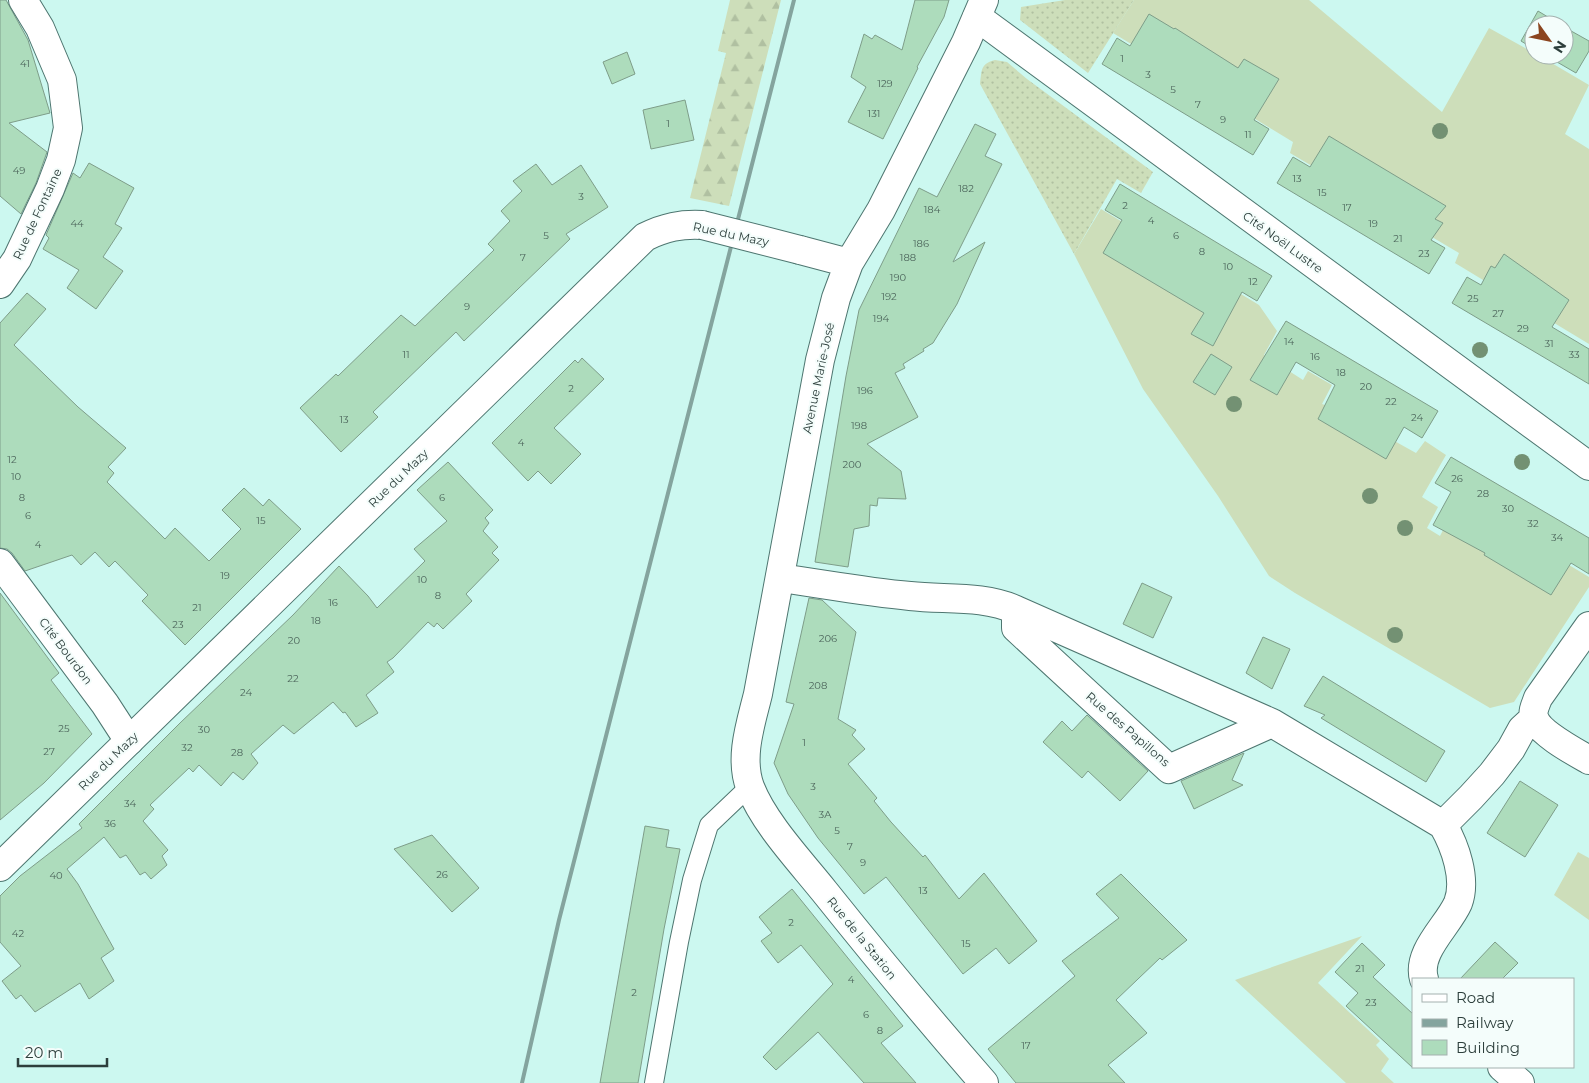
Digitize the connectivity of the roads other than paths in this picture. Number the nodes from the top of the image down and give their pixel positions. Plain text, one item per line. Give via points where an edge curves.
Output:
1 (23, 0) edge
2 (980, 9) edge
3 (849, 263) junction
4 (0, 284) edge
5 (1589, 466) edge
6 (0, 563) edge
7 (780, 578) junction
8 (1016, 610) junction
9 (1589, 626) edge
10 (1534, 718) junction
11 (1272, 723) junction
12 (129, 741) junction
13 (1589, 760) edge
14 (750, 786) junction
15 (1443, 825) junction
16 (0, 867) edge
17 (1424, 978) edge
18 (1503, 1068) edge
19 (654, 1083) edge
20 (984, 1083) edge
21 (1520, 1083) edge

1 - 4 street, Rue de Fontaine via 40,28 62,80 68,128 62,160 50,189 17,259
2 - 3 street, Avenue Marie-José via 881,210
2 - 5 street, Cité Noël Lustre
3 - 7 street, Avenue Marie-José via 820,360
3 - 12 street, Rue du Mazy, bridge via 702,225 675,225 645,237
6 - 12 street, Cité Bourdon
7 - 8 street via 910,596 989,601
7 - 14 street, Avenue Marie-José via 746,747
8 - 11 street
8 - 11 street, Rue des Papillons via 1016,628 1169,769
9 - 10 street via 1538,698
10 - 13 street via 1543,729
10 - 15 street via 1522,729 1492,774
11 - 15 street
12 - 16 street, Rue du Mazy
14 - 19 lane via 709,825 692,880
14 - 20 street, Rue de la Station via 763,813 791,850
15 - 17 street via 1454,844 1461,887 1458,903 1424,961
18 - 21 street

